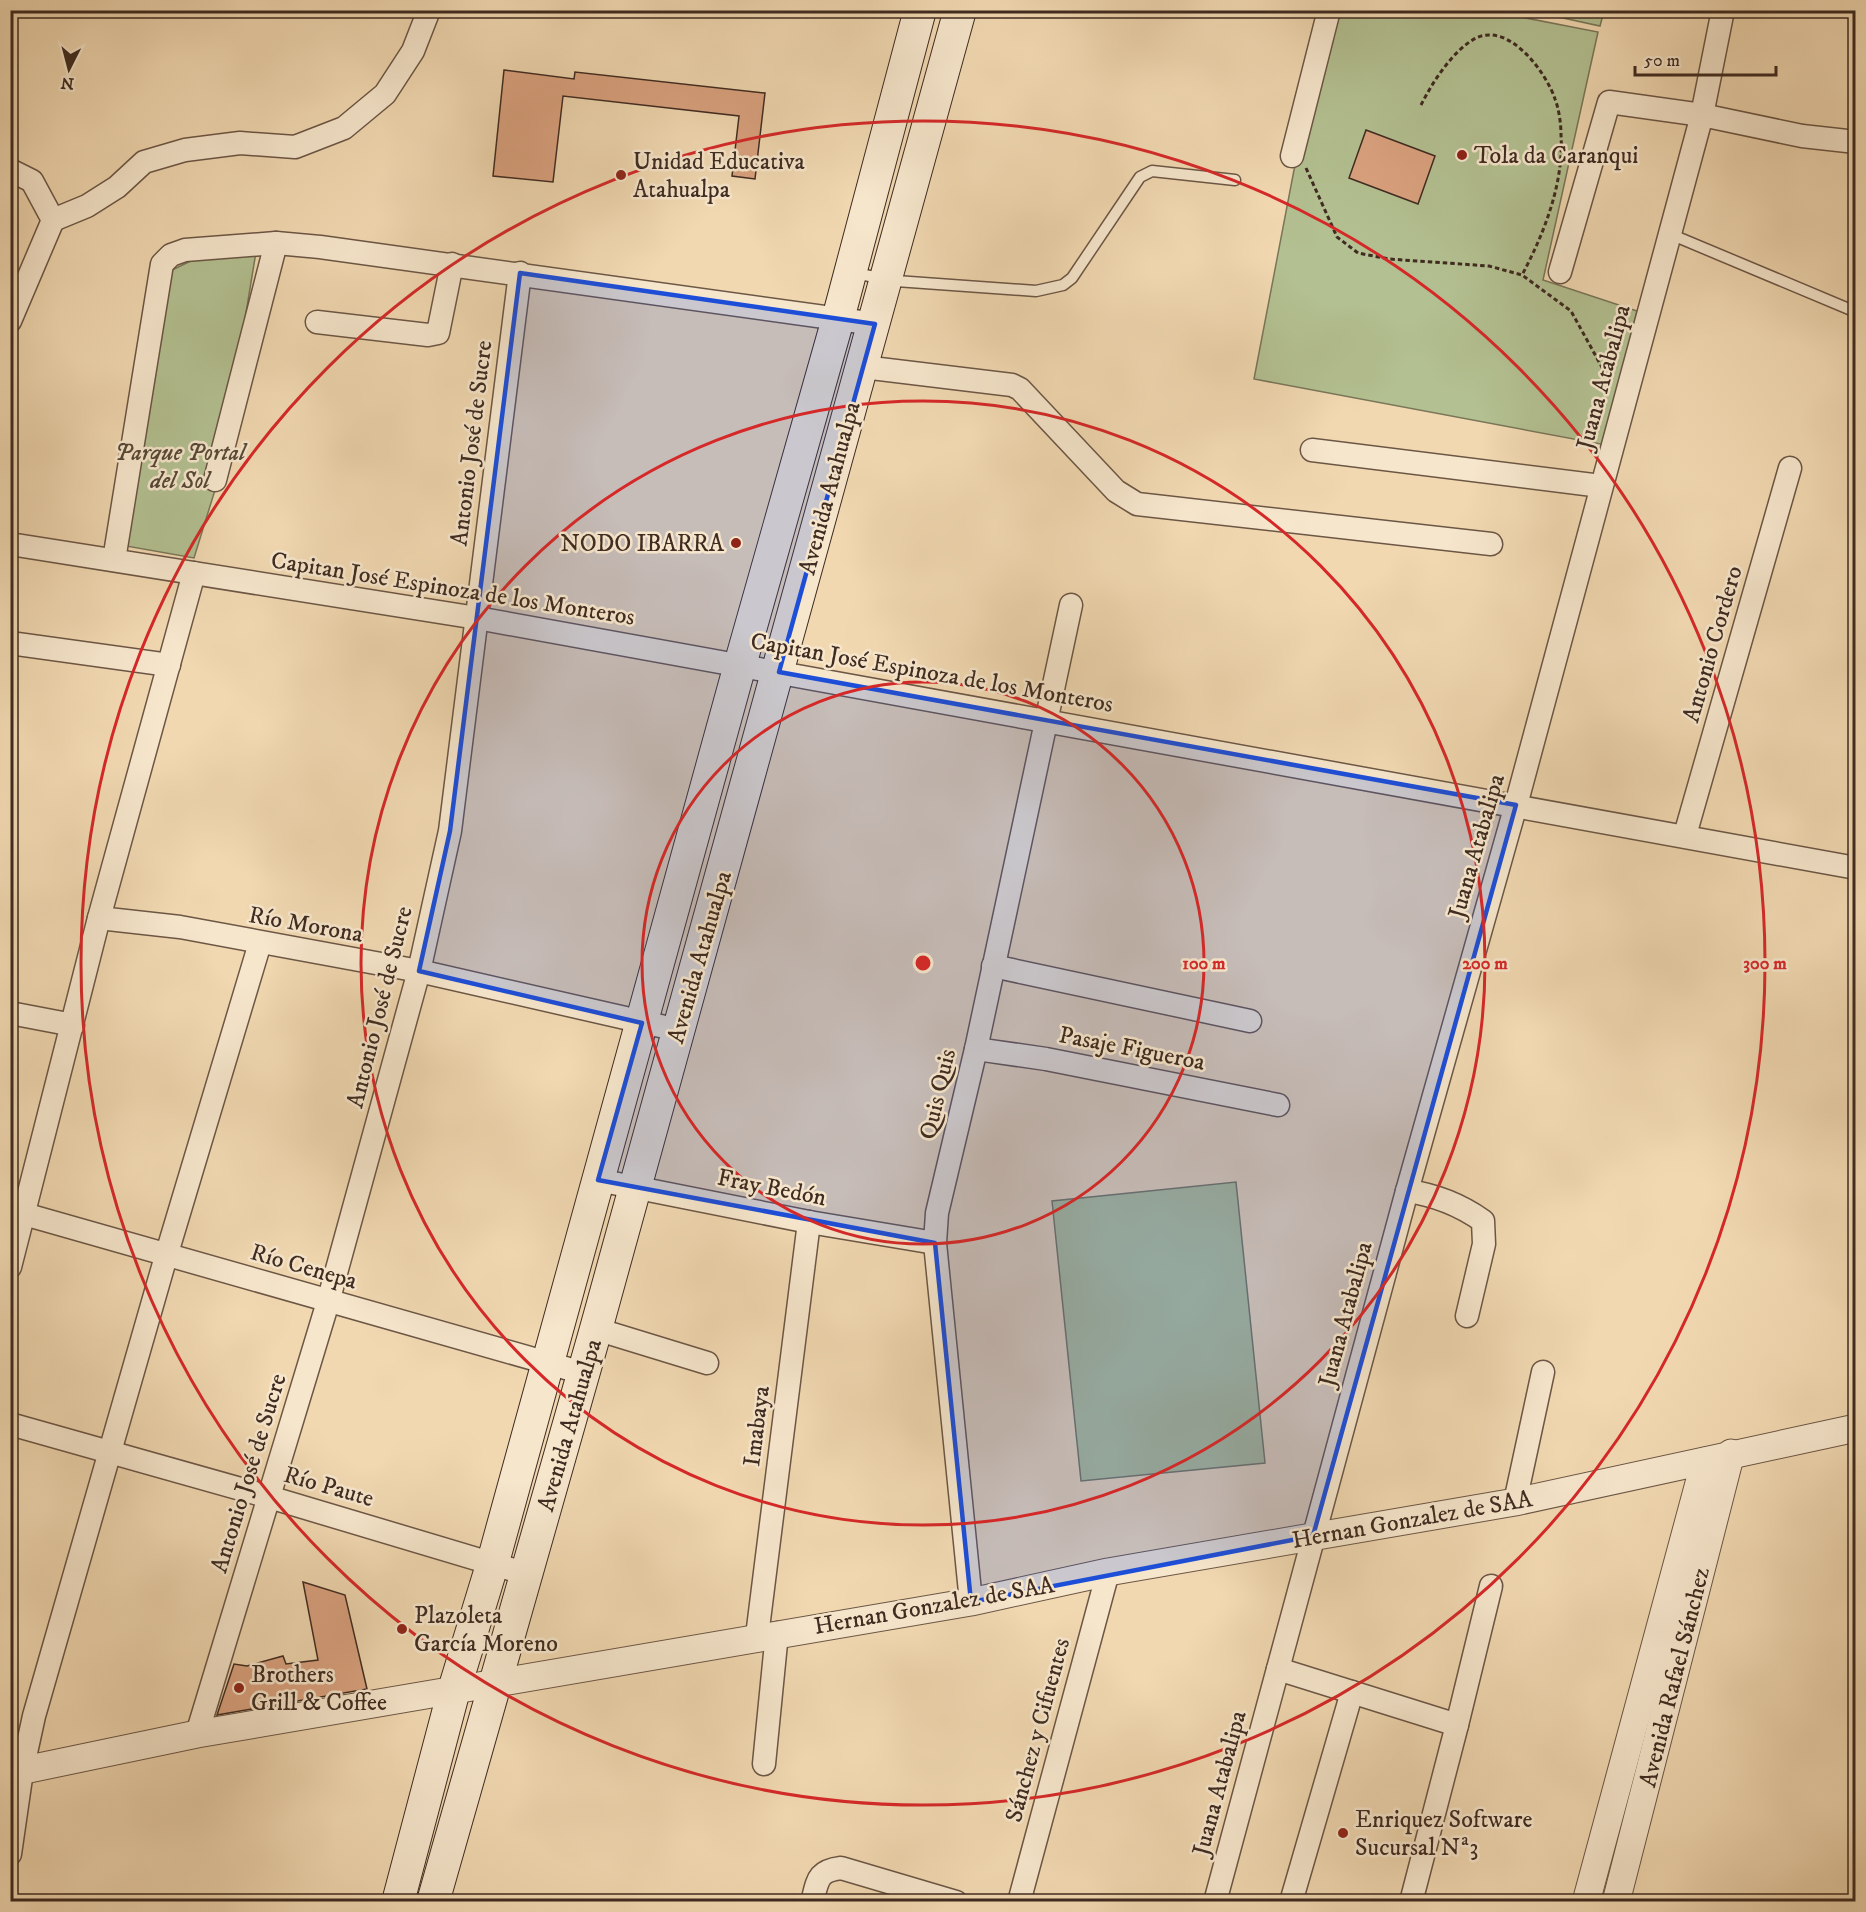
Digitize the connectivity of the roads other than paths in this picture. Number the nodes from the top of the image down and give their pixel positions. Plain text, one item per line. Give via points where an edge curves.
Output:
1 (429, 10) edge
2 (920, 10) edge
3 (960, 10) edge
4 (1723, 10) edge
5 (1328, 11) edge
6 (1702, 115) junction
7 (1856, 142) edge
8 (1294, 150) road end
9 (10, 170) edge
10 (1235, 180) dead end
11 (53, 220) junction
12 (1670, 234) junction
13 (276, 243) junction
14 (452, 264) junction
15 (851, 272) junction
16 (1560, 272) dead end
17 (520, 273) junction
18 (885, 280) junction
19 (1856, 312) edge
20 (838, 318) junction
21 (10, 321) edge
22 (317, 322) dead end
23 (875, 324) junction
24 (863, 367) junction
25 (1312, 450) dead end
26 (1790, 468) dead end
27 (215, 480) dead end
28 (1601, 486) junction
29 (10, 544) edge
30 (1491, 544) dead end
31 (114, 560) junction
32 (194, 573) junction
33 (1071, 605) dead end
34 (477, 618) junction
35 (10, 643) edge
36 (169, 665) junction
37 (740, 665) junction
38 (779, 672) junction
39 (1045, 719) junction
40 (1516, 805) junction
41 (1685, 835) junction
42 (1851, 869) edge
43 (99, 918) junction
44 (260, 943) junction
45 (993, 966) junction
46 (419, 971) junction
47 (10, 1013) edge
48 (1250, 1021) dead end
49 (642, 1023) junction
50 (73, 1025) junction
51 (678, 1029) junction
52 (976, 1049) junction
53 (1278, 1105) dead end
54 (598, 1180) junction
55 (634, 1186) junction
56 (1407, 1191) junction
57 (17, 1212) edge
58 (809, 1222) junction
59 (935, 1243) junction
60 (167, 1253) junction
61 (10, 1267) edge
62 (328, 1302) junction
63 (1467, 1316) dead end
64 (596, 1329) junction
65 (548, 1362) junction
66 (707, 1364) dead end
67 (1544, 1372) dead end
68 (583, 1373) junction
69 (10, 1424) edge
70 (1856, 1428) edge
71 (109, 1453) junction
72 (1731, 1453) junction
73 (1705, 1461) junction
74 (269, 1497) junction
75 (1515, 1502) junction
76 (1312, 1536) junction
77 (493, 1562) junction
78 (1108, 1572) junction
79 (526, 1574) junction
80 (1491, 1586) dead end
81 (970, 1602) junction
82 (767, 1635) junction
83 (1278, 1669) junction
84 (494, 1683) junction
85 (454, 1690) junction
86 (1352, 1692) junction
87 (1457, 1725) junction
88 (197, 1734) junction
89 (764, 1764) dead end
90 (16, 1772) edge
91 (10, 1854) edge
92 (398, 1902) edge
93 (433, 1902) edge
94 (812, 1902) edge
95 (956, 1902) edge
96 (1019, 1902) edge
97 (1215, 1902) edge
98 (1291, 1902) edge
99 (1411, 1902) edge
100 (1586, 1902) edge
101 (1616, 1902) edge

1 - 11 street via 413,51 385,94 344,128 295,147 240,143 185,150 144,162 117,187
2 - 15 main road, Avenida Atahualpa
3 - 18 main road, Avenida Atahualpa
4 - 6 street, Juana Atabalipa
5 - 8 street
6 - 7 street via 1802,136
6 - 12 street, Juana Atabalipa
6 - 16 street via 1609,102
9 - 11 street via 32,181
10 - 18 lane via 1152,171 1140,177 1072,278 1063,285 1036,291
11 - 21 street
12 - 19 lane
12 - 28 street, Juana Atabalipa
13 - 14 street
13 - 27 street
13 - 31 street via 185,250 171,255 162,264
14 - 17 street
14 - 22 street via 438,333
15 - 18 lane
15 - 20 main road, Avenida Atahualpa
17 - 20 street
17 - 34 street, Antonio José de Sucre
18 - 23 main road, Avenida Atahualpa
20 - 23 street
20 - 37 main road, Avenida Atahualpa
23 - 24 main road, Avenida Atahualpa
24 - 30 street via 1012,385 1116,491 1137,504
24 - 38 main road, Avenida Atahualpa
25 - 28 street
26 - 41 street, Antonio Cordero
28 - 40 street, Juana Atabalipa
29 - 31 street, Capitan José Espinoza de los Monteros
31 - 32 street, Capitan José Espinoza de los Monteros
32 - 34 street, Capitan José Espinoza de los Monteros
32 - 36 street
33 - 39 street, Quis Quis
34 - 37 street, Capitan José Espinoza de los Monteros
34 - 46 street, Antonio José de Sucre via 450,831
35 - 36 street
36 - 43 street
37 - 38 street, Capitan José Espinoza de los Monteros
37 - 49 main road, Avenida Atahualpa
38 - 39 street, Capitan José Espinoza de los Monteros
38 - 51 main road, Avenida Atahualpa
39 - 40 street, Capitan José Espinoza de los Monteros
39 - 45 street, Quis Quis
40 - 41 street, Capitan José Espinoza de los Monteros
40 - 56 street, Juana Atabalipa
41 - 42 street, Capitan José Espinoza de los Monteros
43 - 44 street, Río Morona via 180,927
43 - 50 street
44 - 46 street, Río Morona
44 - 60 street
45 - 48 street
45 - 52 street, Quis Quis
46 - 49 street, Río Morona
46 - 62 street, Antonio José de Sucre
47 - 50 street
49 - 51 street, Río Morona
49 - 54 main road, Avenida Atahualpa
50 - 57 street
51 - 55 main road, Avenida Atahualpa
52 - 53 street, Pasaje Figueroa via 990,1048
52 - 59 street, Quis Quis via 937,1213
54 - 55 street, Fray Bedón
54 - 65 main road, Avenida Atahualpa
55 - 58 street, Fray Bedón
55 - 64 main road, Avenida Atahualpa
56 - 63 street via 1430,1194 1461,1206 1483,1221 1484,1244
56 - 76 street, Juana Atabalipa
57 - 60 street, Río Cenepa
57 - 61 street
58 - 59 street, Fray Bedón
58 - 82 street, Imabaya
59 - 81 street, Quis Quis
60 - 62 street, Río Cenepa
60 - 71 street
62 - 65 street, Río Cenepa
62 - 74 street, Antonio José de Sucre
64 - 66 street
64 - 68 main road, Avenida Atahualpa
65 - 68 street, Río Cenepa
65 - 77 main road, Avenida Atahualpa
67 - 75 street
68 - 79 main road, Avenida Atahualpa
69 - 71 street, Río Paute
70 - 72 street, Hernan Gonzalez de SAA
71 - 74 street, Río Paute
71 - 90 street
72 - 73 street, Hernan Gonzalez de SAA
72 - 101 street, Avenida Rafael Sánchez
73 - 75 street, Hernan Gonzalez de SAA
73 - 100 street, Avenida Rafael Sánchez
74 - 77 street, Río Paute
74 - 88 street, Antonio José de Sucre
75 - 76 street, Hernan Gonzalez de SAA
76 - 78 street, Hernan Gonzalez de SAA
76 - 83 street, Juana Atabalipa
77 - 79 street, Río Paute
77 - 85 main road, Avenida Atahualpa
78 - 81 street, Hernan Gonzalez de SAA
78 - 96 street, Sánchez y Cifuentes
79 - 84 main road, Avenida Atahualpa
80 - 87 street
81 - 82 street, Hernan Gonzalez de SAA
82 - 84 street, Hernan Gonzalez de SAA
82 - 89 street, Imabaya
83 - 86 street
83 - 97 street, Juana Atabalipa
84 - 85 street, Hernan Gonzalez de SAA
84 - 93 main road, Avenida Atahualpa
85 - 88 street, Hernan Gonzalez de SAA
85 - 92 main road, Avenida Atahualpa
86 - 87 street
86 - 98 street
87 - 99 street
88 - 90 street, Hernan Gonzalez de SAA
90 - 91 street
94 - 95 street via 819,1876 841,1868

